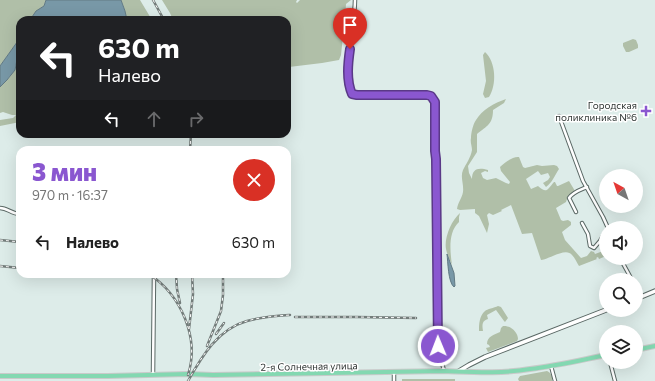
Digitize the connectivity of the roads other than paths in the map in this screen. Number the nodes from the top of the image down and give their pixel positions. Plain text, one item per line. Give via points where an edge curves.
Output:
1 (355, 0) edge
2 (559, 116) dead end
3 (587, 187) junction
4 (0, 208) edge
5 (576, 212) dead end
6 (16, 214) edge
7 (605, 221) edge
8 (582, 222) dead end
9 (599, 243) edge
10 (154, 278) edge
11 (655, 291) edge
12 (643, 296) edge
13 (599, 313) edge
14 (655, 346) edge
15 (643, 349) edge
16 (599, 356) edge
17 (551, 365) junction
18 (612, 369) edge
19 (444, 371) junction
20 (394, 372) junction
21 (459, 372) junction
22 (153, 375) junction
23 (0, 376) edge
24 (394, 381) edge
25 (555, 381) edge
26 (615, 381) edge

1 - 19 street via 348,64 349,87 352,94 427,95 435,102 438,346
2 - 3 street
3 - 5 street via 569,198
3 - 7 street
4 - 6 street
8 - 9 street via 590,246 594,248
10 - 22 street
11 - 12 main road
13 - 21 main road via 485,357
14 - 15 main road
16 - 17 main road, 2-я Солнечная улица
17 - 21 main road, 2-я Солнечная улица via 515,371
17 - 25 street
18 - 26 street
19 - 20 main road, 2-я Солнечная улица
19 - 21 main road, 2-я Солнечная улица
20 - 22 main road, 2-я Солнечная улица
20 - 24 street
22 - 23 main road, 2-я Солнечная улица

